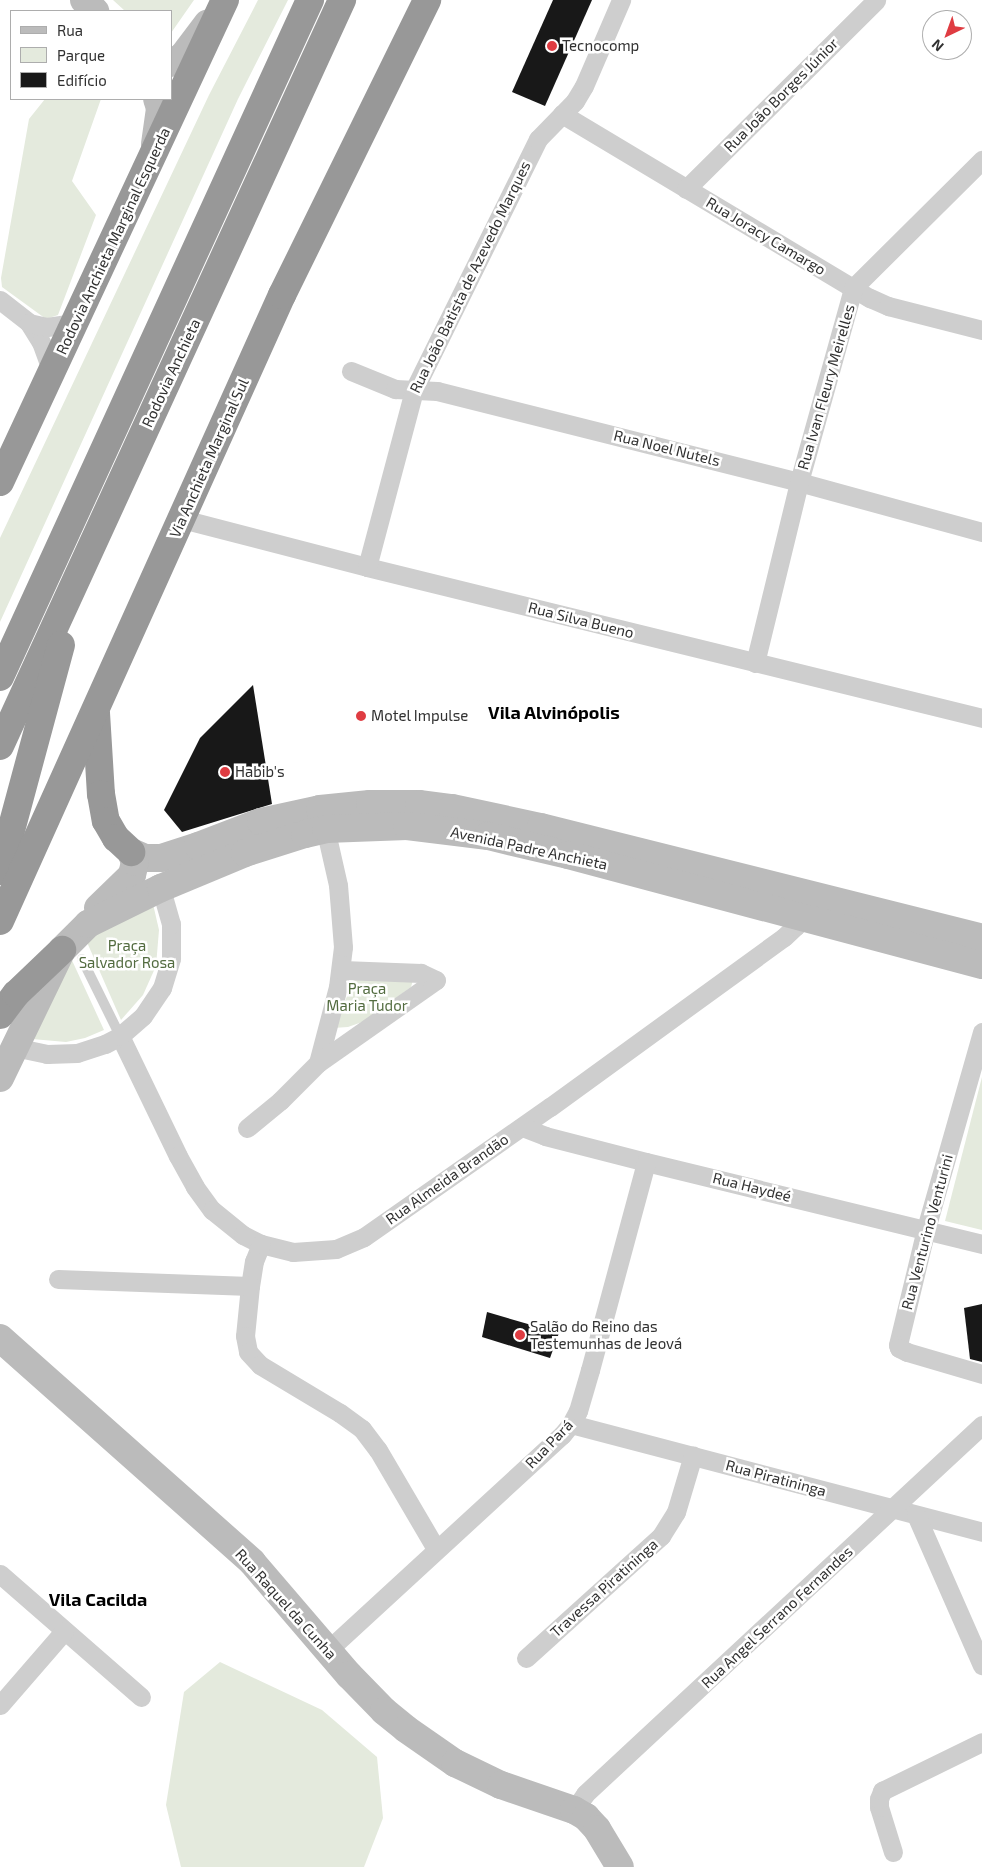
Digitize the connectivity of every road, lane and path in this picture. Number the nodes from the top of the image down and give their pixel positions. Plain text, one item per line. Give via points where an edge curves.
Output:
1 (84, 0) edge
2 (225, 0) edge
3 (310, 0) edge
4 (342, 0) edge
5 (427, 0) edge
6 (620, 0) edge
7 (876, 0) edge
8 (94, 10) edge
9 (172, 62) edge
10 (158, 100) edge
11 (562, 114) junction
12 (152, 158) junction
13 (982, 160) edge
14 (686, 189) junction
15 (853, 288) junction
16 (0, 300) edge
17 (76, 320) junction
18 (29, 323) junction
19 (982, 330) edge
20 (352, 371) dead end
21 (52, 372) junction
22 (414, 390) junction
23 (0, 482) edge
24 (799, 482) junction
25 (182, 519) junction
26 (982, 532) edge
27 (367, 568) junction
28 (79, 576) junction
29 (754, 663) junction
30 (0, 677) edge
31 (96, 710) junction
32 (982, 718) edge
33 (0, 746) edge
34 (323, 819) junction
35 (198, 846) junction
36 (131, 852) junction
37 (0, 871) edge
38 (161, 888) junction
39 (806, 906) junction
40 (0, 921) edge
41 (88, 924) junction
42 (982, 938) edge
43 (72, 954) junction
44 (982, 965) edge
45 (342, 970) junction
46 (0, 1014) edge
47 (982, 1032) edge
48 (120, 1036) junction
49 (14, 1047) junction
50 (318, 1063) junction
51 (0, 1078) edge
52 (522, 1126) junction
53 (247, 1128) dead end
54 (646, 1162) junction
55 (926, 1229) junction
56 (261, 1244) junction
57 (982, 1244) edge
58 (58, 1279) dead end
59 (250, 1286) junction
60 (0, 1338) edge
61 (982, 1374) edge
62 (571, 1424) junction
63 (982, 1425) edge
64 (692, 1455) junction
65 (893, 1510) junction
66 (916, 1516) junction
67 (982, 1532) edge
68 (436, 1549) junction
69 (0, 1574) edge
70 (64, 1631) junction
71 (328, 1650) junction
72 (526, 1658) dead end
73 (982, 1665) edge
74 (141, 1697) dead end
75 (0, 1706) edge
76 (982, 1742) edge
77 (574, 1810) junction
78 (893, 1852) dead end
79 (620, 1867) edge

1 - 8 street
2 - 9 street via 183,56
2 - 12 highway, Rodovia Anchieta Marginal Esquerda
3 - 30 highway, Rodovia Anchieta
4 - 28 highway, Rodovia Anchieta
5 - 25 highway, Via Anchieta Marginal Sul via 282,295
6 - 11 street, Rua João Batista de Azevedo Marques via 584,86
7 - 14 street, Rua João Borges Júnior
10 - 12 street via 159,122
11 - 14 street, Rua Joracy Camargo
11 - 22 street, Rua João Batista de Azevedo Marques via 538,139
12 - 17 highway, Rodovia Anchieta Marginal Esquerda
13 - 15 street, Rua Ivan Fleury Meirelles
14 - 15 street, Rua Joracy Camargo
15 - 19 street, Rua Joracy Camargo via 888,306
15 - 24 street, Rua Ivan Fleury Meirelles
16 - 18 street
17 - 18 street via 47,327
17 - 21 highway, Rodovia Anchieta Marginal Esquerda
18 - 21 street via 41,342
20 - 22 street, Rua Noel Nutels via 395,389
21 - 23 highway, Rodovia Anchieta Marginal Esquerda
22 - 24 street, Rua Noel Nutels via 437,391
22 - 27 street, Rua João Batista de Azevedo Marques
24 - 26 street, Rua Noel Nutels
24 - 29 street, Rua Ivan Fleury Meirelles
25 - 27 street, Rua Silva Bueno
25 - 31 highway, Via Anchieta Marginal Sul
27 - 29 street, Rua Silva Bueno
28 - 33 highway, Rodovia Anchieta
28 - 37 highway
29 - 32 street, Rua Silva Bueno
31 - 36 highway via 106,821 116,838
31 - 40 highway, Via Anchieta Marginal Sul
34 - 35 street, Avenida Padre Anchieta via 261,822
34 - 38 street, Avenida Padre Anchieta
34 - 39 street, Avenida Padre Anchieta via 488,836
34 - 45 street via 341,908
35 - 36 street, Avenida Padre Anchieta via 156,858 145,858
35 - 38 street via 165,875
36 - 41 street via 135,862 132,875 98,908
38 - 41 street, Avenida Padre Anchieta
38 - 48 street via 171,924 172,944 167,973 153,1003
39 - 42 street, Avenida Padre Anchieta
39 - 44 street, Avenida Padre Anchieta
39 - 52 street, Rua Almeida Brandão via 784,937
41 - 43 street, Avenida Padre Anchieta
43 - 46 highway via 16,994
43 - 48 lane
43 - 49 street via 49,980
45 - 50 street
45 - 50 street via 420,973 436,980
47 - 55 street, Rua Venturino Venturini
48 - 49 street via 91,1050 62,1055
48 - 56 street, Rua Almeida Brandão via 202,1198 234,1228
49 - 51 street
50 - 53 street
52 - 54 street, Rua Haydeé via 545,1136
52 - 56 street, Rua Almeida Brandão via 355,1242 336,1249 309,1252 286,1251
54 - 55 street, Rua Haydeé
54 - 62 street, Rua Pará via 590,1370
55 - 57 street, Rua Haydeé
55 - 61 street, Rua Venturino Venturini via 899,1348
56 - 59 street
58 - 59 street
59 - 68 street via 245,1336 250,1356 362,1429 378,1450
60 - 71 street, Rua Raquel da Cunha via 252,1562
62 - 64 street, Rua Piratininga
62 - 68 street, Rua Pará
63 - 65 street, Rua Angel Serrano Fernandes
64 - 65 street, Rua Piratininga
64 - 72 street, Travessa Piratininga via 676,1512 661,1536
65 - 66 street, Rua Piratininga
65 - 77 street, Rua Angel Serrano Fernandes via 585,1794
66 - 67 street, Rua Piratininga
66 - 73 street
68 - 71 street, Rua Pará
69 - 70 street
70 - 74 street
70 - 75 street
71 - 77 street, Rua Raquel da Cunha via 384,1711 456,1763 501,1785
76 - 78 street via 882,1791 878,1807
77 - 79 street, Rua Raquel da Cunha via 592,1822

